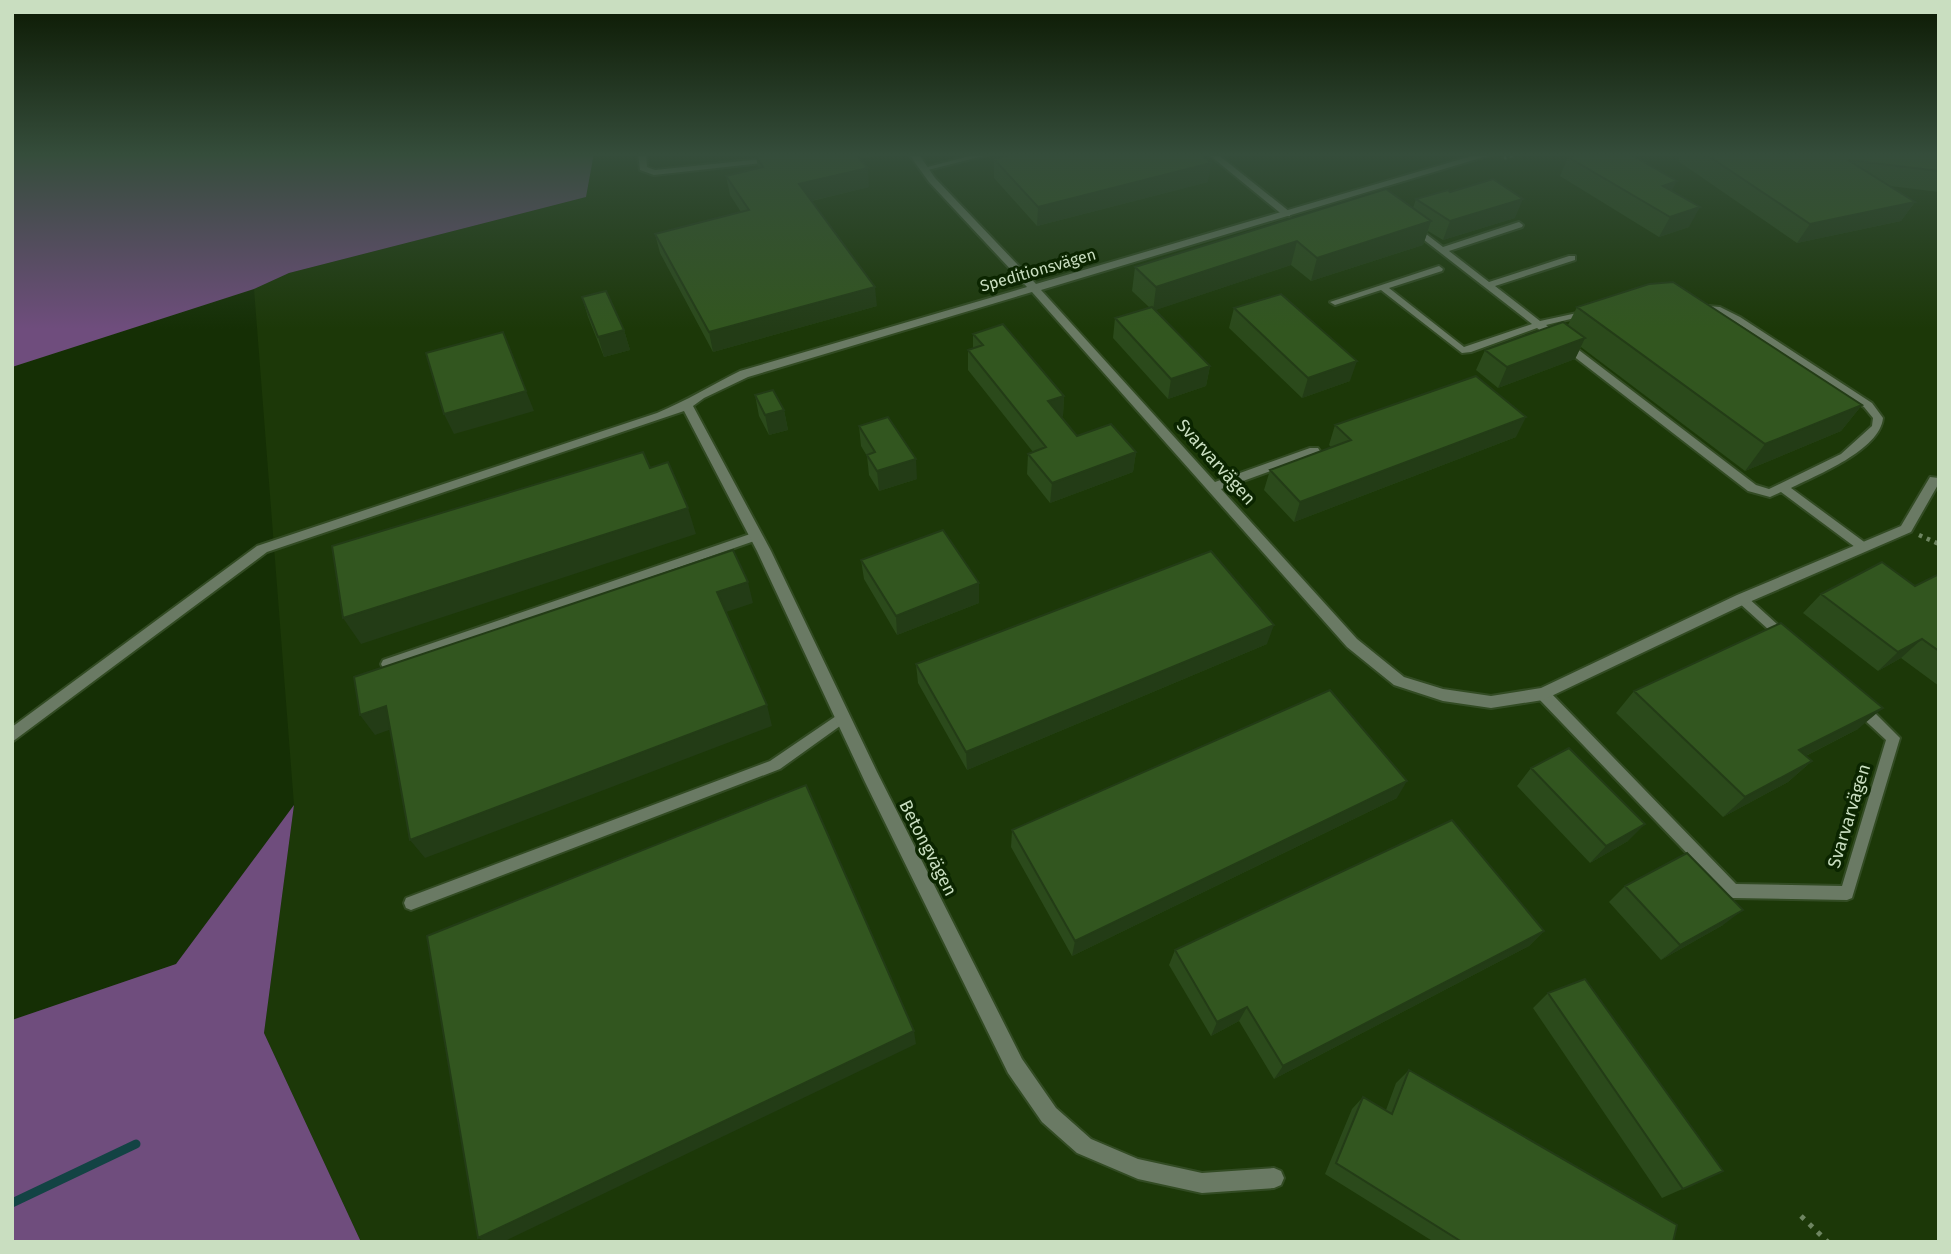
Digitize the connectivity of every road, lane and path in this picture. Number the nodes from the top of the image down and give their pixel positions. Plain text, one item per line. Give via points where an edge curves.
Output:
1 (963, 212) edge
2 (1284, 212) edge
3 (1297, 212) edge
4 (1287, 214) junction
5 (1402, 220) edge
6 (1519, 225) dead end
7 (1444, 250) junction
8 (1572, 258) dead end
9 (1439, 269) dead end
10 (996, 270) dead end
11 (1489, 285) junction
12 (1381, 287) junction
13 (986, 288) dead end
14 (1034, 288) junction
15 (1335, 302) dead end
16 (1692, 306) edge
17 (1604, 308) edge
18 (1540, 324) junction
19 (687, 405) junction
20 (1314, 451) edge
21 (1934, 480) dead end
22 (1213, 487) junction
23 (1782, 487) junction
24 (756, 536) junction
25 (1863, 547) junction
26 (1742, 599) junction
27 (1792, 645) edge
28 (387, 664) edge
29 (1543, 694) junction
30 (1853, 701) edge
31 (842, 717) junction
32 (12, 736) edge
33 (411, 903) dead end
34 (1274, 1178) dead end
35 (1801, 1216) dead end
36 (1828, 1242) edge

1 - 14 street, Svarvarvägen
2 - 4 lane
3 - 4 street, Speditionsvägen
4 - 14 street, Speditionsvägen
5 - 7 lane
6 - 7 lane
7 - 11 lane
8 - 11 lane
9 - 12 lane
10 - 13 path
11 - 18 lane
12 - 15 lane
12 - 18 lane via 1462,350
14 - 19 street, Speditionsvägen via 744,374
14 - 22 street, Svarvarvägen
16 - 23 lane via 1717,309 1737,319 1868,405 1878,418 1877,427 1845,457
17 - 18 lane
18 - 23 lane via 1752,488 1770,493
19 - 24 street, Betongvägen
19 - 32 street via 262,549
20 - 22 street
21 - 25 street, Svarvarvägen via 1906,529
22 - 29 street, Svarvarvägen via 1352,643 1399,681 1443,695 1491,702
23 - 25 lane
24 - 28 lane
24 - 31 street, Betongvägen
25 - 26 street, Svarvarvägen
26 - 27 lane
26 - 29 street, Svarvarvägen
29 - 30 lane, Svarvarvägen via 1733,891 1847,893 1893,738
31 - 33 lane via 775,765
31 - 34 street, Betongvägen via 1015,1066 1049,1115 1084,1146 1138,1169 1202,1182
35 - 36 path

